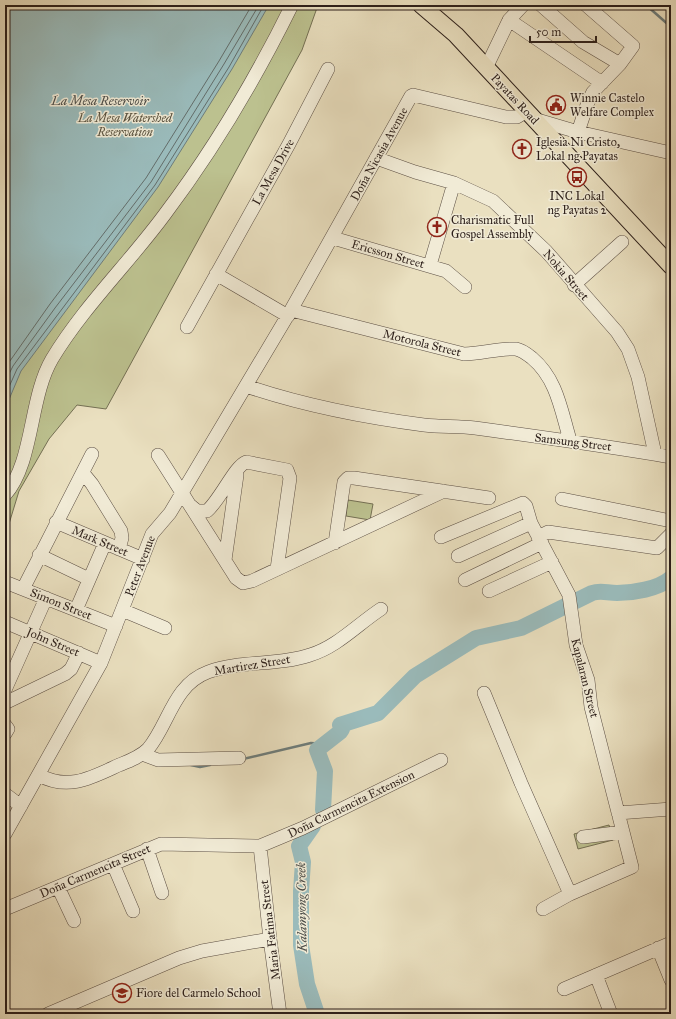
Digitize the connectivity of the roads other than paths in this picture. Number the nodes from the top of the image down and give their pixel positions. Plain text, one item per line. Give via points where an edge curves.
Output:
1 (292, 5) edge
2 (421, 5) edge
3 (523, 5) edge
4 (541, 5) edge
5 (586, 5) edge
6 (509, 20) junction
7 (620, 64) junction
8 (328, 68) dead end
9 (486, 68) junction
10 (602, 83) junction
11 (531, 115) junction
12 (578, 132) junction
13 (671, 153) edge
14 (376, 158) junction
15 (454, 183) junction
16 (333, 238) junction
17 (622, 242) dead end
18 (430, 266) junction
19 (671, 266) edge
20 (216, 274) junction
21 (574, 285) junction
22 (465, 287) dead end
23 (290, 313) junction
24 (187, 327) dead end
25 (246, 386) junction
26 (570, 440) junction
27 (92, 454) dead end
28 (655, 454) junction
29 (158, 455) dead end
30 (671, 457) edge
31 (238, 469) junction
32 (83, 473) junction
33 (444, 491) junction
34 (182, 493) junction
35 (5, 495) edge
36 (489, 498) dead end
37 (562, 499) dead end
38 (190, 506) junction
39 (671, 521) edge
40 (56, 522) junction
41 (531, 523) junction
42 (671, 534) edge
43 (441, 537) dead end
44 (540, 540) junction
45 (105, 543) junction
46 (335, 543) junction
47 (119, 549) junction
48 (39, 555) junction
49 (458, 556) dead end
50 (143, 559) junction
51 (225, 560) junction
52 (552, 562) junction
53 (277, 569) junction
54 (89, 579) junction
55 (465, 580) dead end
56 (5, 582) edge
57 (23, 589) junction
58 (490, 591) dead end
59 (46, 598) junction
60 (381, 609) dead end
61 (76, 610) junction
62 (122, 610) junction
63 (5, 622) edge
64 (116, 626) junction
65 (165, 628) dead end
66 (31, 633) junction
67 (79, 653) junction
68 (101, 663) junction
69 (5, 690) edge
70 (484, 693) dead end
71 (5, 703) edge
72 (5, 725) edge
73 (5, 734) edge
74 (142, 754) junction
75 (239, 758) dead end
76 (441, 760) dead end
77 (39, 774) junction
78 (5, 794) edge
79 (21, 806) junction
80 (671, 809) edge
81 (618, 813) junction
82 (623, 832) junction
83 (5, 834) edge
84 (583, 837) dead end
85 (260, 846) junction
86 (147, 849) junction
87 (113, 864) junction
88 (58, 887) junction
89 (162, 893) dead end
90 (570, 894) junction
91 (5, 909) edge
92 (543, 909) dead end
93 (134, 911) dead end
94 (74, 921) dead end
95 (270, 939) junction
96 (671, 943) edge
97 (658, 948) junction
98 (596, 975) junction
99 (671, 980) edge
100 (564, 989) dead end
101 (48, 1014) edge
102 (280, 1014) edge
103 (611, 1014) edge

1 - 35 street via 253,77 191,180 92,303 52,359 41,386 25,454 12,488
2 - 9 main road, Payatas Road via 456,35
3 - 6 street
4 - 7 street via 583,42
5 - 7 street via 633,46
6 - 9 street
6 - 10 street
7 - 10 street
8 - 20 street, La Mesa Drive via 289,144
9 - 11 main road, Payatas Road
10 - 12 street via 588,102
11 - 12 street
11 - 14 street, Doña Nicasia Avenue via 506,117 413,95
11 - 19 main road, Payatas Road
12 - 13 street
14 - 15 street, Nokia Street
14 - 16 street, Doña Nicasia Avenue
15 - 18 street, Ericsson Street
15 - 21 street, Nokia Street via 493,201 546,251
16 - 18 street, Ericsson Street
16 - 23 street, Doña Nicasia Avenue
17 - 21 street
18 - 22 street via 446,271
20 - 23 street
20 - 24 street, La Mesa Drive
21 - 28 street, Nokia Street via 617,332 628,349 638,376
23 - 25 street, Peter Avenue
23 - 26 street, Motorola Street via 464,354 507,349 525,352 541,365 550,377
25 - 26 street, Samsung Street via 318,408 425,425 474,428
25 - 34 street, Peter Avenue
26 - 28 street, Samsung Street
27 - 32 street
28 - 30 street, Samsung Street
29 - 34 street
31 - 38 street via 218,500 207,511 197,511
31 - 51 street
31 - 53 street via 242,464 249,462 284,468 290,474
32 - 40 street
32 - 47 street via 121,531
33 - 36 street
33 - 46 street
33 - 46 street via 348,478 344,482
34 - 38 street
34 - 50 street, Peter Avenue via 170,513 153,532
37 - 39 street
38 - 51 street
40 - 45 street, Mark Street
40 - 48 street
41 - 43 street, Kapalaran Street via 526,506 520,503
41 - 44 street, Kapalaran Street
41 - 49 street
42 - 44 street via 657,548 548,532
44 - 52 street, Kapalaran Street
44 - 55 street
45 - 47 street, Mark Street
45 - 54 street
46 - 53 street
47 - 50 street, Mark Street
48 - 54 street
48 - 57 street
50 - 62 street, Peter Avenue
51 - 53 street via 239,582 243,583
52 - 58 street
52 - 81 street, Kapalaran Street via 569,601 576,645 588,680 591,707
54 - 61 street
56 - 57 street, Simon Street
57 - 59 street, Simon Street
59 - 61 street, Simon Street
59 - 66 street
60 - 74 street, Martirez Street via 342,638 310,655 208,672 193,681 180,692 151,744
61 - 64 street, Simon Street
62 - 64 street, Peter Avenue
62 - 65 street
63 - 66 street, John Street
64 - 68 street, Peter Avenue
66 - 67 street, John Street
66 - 69 street
67 - 68 street, John Street
67 - 71 street via 71,669 65,674
68 - 77 street, Peter Avenue
70 - 90 street
72 - 73 street via 8,729
74 - 75 street via 158,760
74 - 77 street, Martirez Street via 80,781 50,781
76 - 85 street, Doña Carmencita Extension via 303,828
77 - 79 street, Peter Avenue
78 - 79 street
79 - 83 street, Peter Avenue
80 - 81 street
81 - 82 street, Kapalaran Street
82 - 84 street
82 - 90 street, Kapalaran Street via 632,867
85 - 86 street, Doña Carmencita Street via 161,844
85 - 95 street, Maria Fatima Street
86 - 87 street, Doña Carmencita Street
86 - 89 street
87 - 88 street, Doña Carmencita Street
87 - 93 street
88 - 91 street, Doña Carmencita Street
88 - 94 street
90 - 92 street
95 - 101 street via 202,951 179,958
95 - 102 street, Maria Fatima Street
96 - 97 street
97 - 98 street
97 - 99 street
98 - 100 street
98 - 103 street

